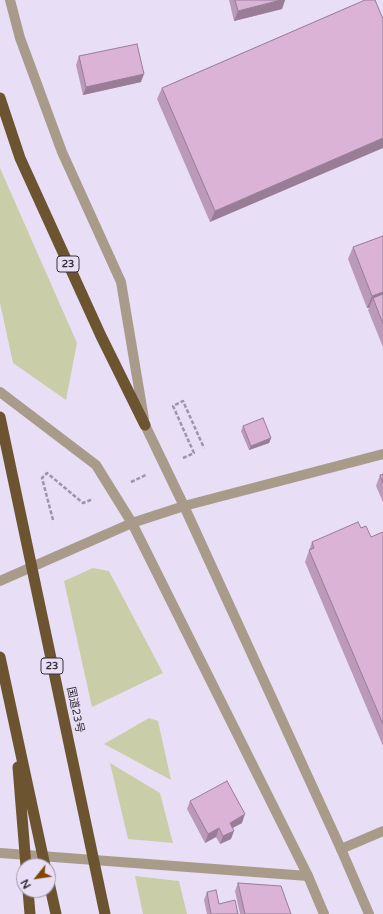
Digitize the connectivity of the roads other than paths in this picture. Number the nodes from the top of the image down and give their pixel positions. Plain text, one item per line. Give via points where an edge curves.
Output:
1 (10, 0) edge
2 (0, 98) edge
3 (0, 392) edge
4 (0, 417) edge
5 (145, 425) junction
6 (383, 454) edge
7 (184, 506) junction
8 (132, 524) junction
9 (0, 582) edge
10 (0, 657) edge
11 (15, 726) junction
12 (383, 831) edge
13 (341, 849) junction
14 (0, 853) edge
15 (25, 858) edge
16 (43, 858) edge
17 (308, 876) junction
18 (29, 898) edge
19 (52, 898) edge
20 (30, 914) edge
21 (56, 914) edge
22 (105, 914) edge
23 (324, 914) edge
24 (369, 914) edge

1 - 5 street via 20,38 62,152 121,282
2 - 5 highway, 23 via 20,158 100,336
3 - 8 street via 96,465
4 - 22 highway, 国道23号 / 23
5 - 7 street
6 - 7 street
7 - 8 street
7 - 13 street
8 - 9 street
8 - 17 street
10 - 11 highway
11 - 15 highway
11 - 16 highway
12 - 13 street
13 - 24 street
14 - 17 street
17 - 23 street
18 - 20 highway
19 - 21 highway

